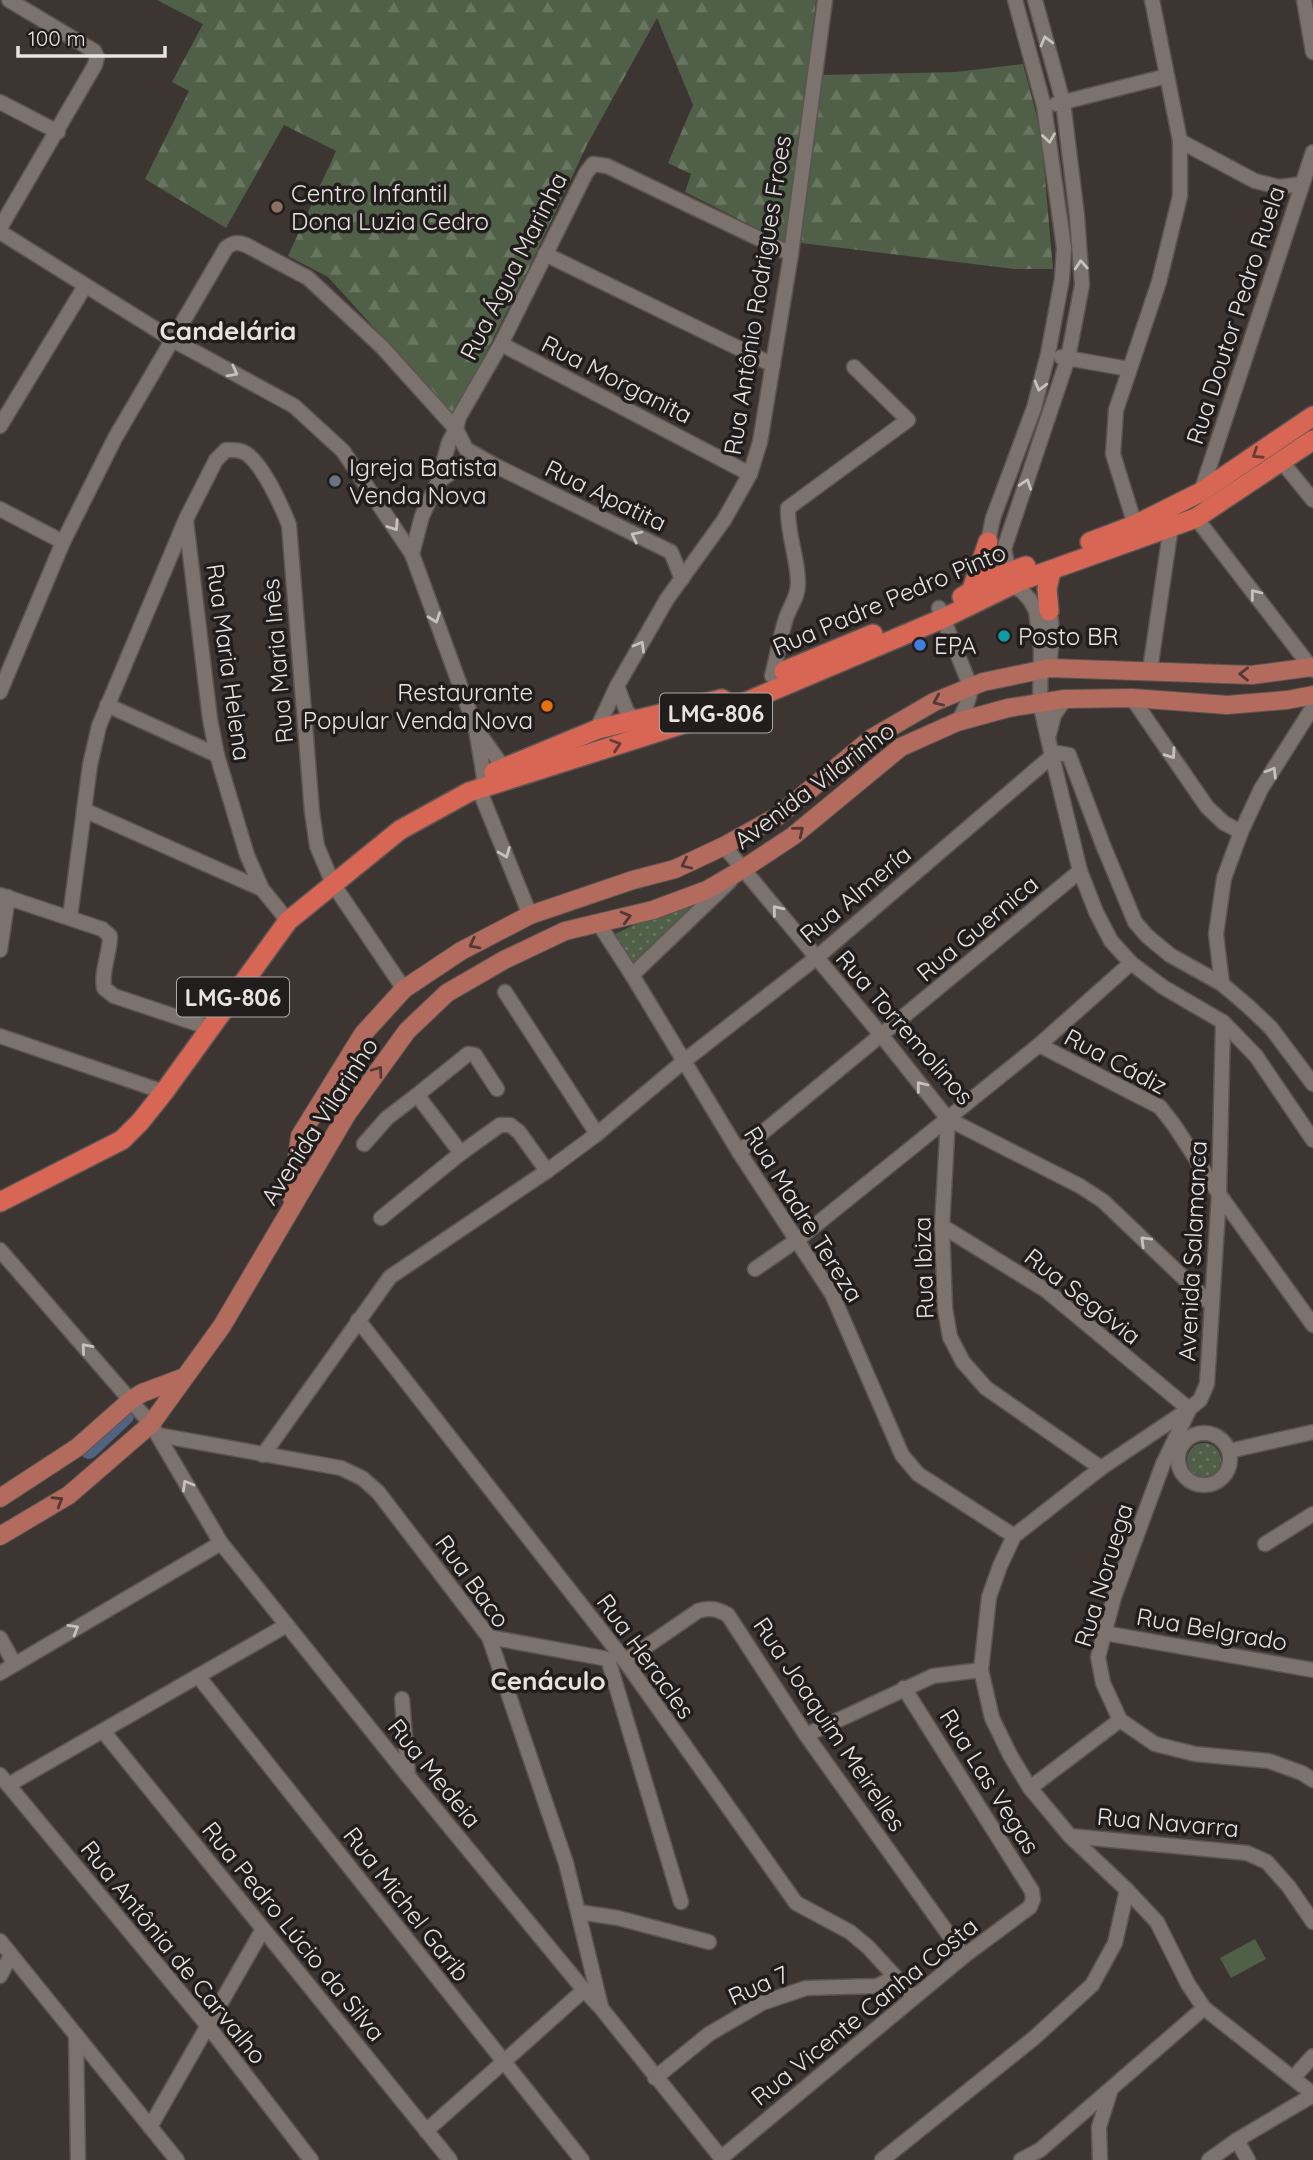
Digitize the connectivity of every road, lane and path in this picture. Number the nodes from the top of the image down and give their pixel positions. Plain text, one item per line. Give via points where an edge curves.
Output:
1 (9, 0) edge
2 (824, 0) edge
3 (1015, 0) edge
4 (1035, 0) edge
5 (1152, 0) edge
6 (1304, 0) edge
7 (1313, 52) edge
8 (1167, 76) junction
9 (0, 102) edge
10 (1063, 102) junction
11 (1044, 107) junction
12 (58, 132) junction
13 (1181, 141) junction
14 (1313, 152) edge
15 (1302, 184) junction
16 (0, 230) edge
17 (545, 254) junction
18 (792, 254) junction
19 (85, 286) junction
20 (173, 340) junction
21 (501, 344) junction
22 (1048, 354) junction
23 (1068, 358) junction
24 (773, 365) junction
25 (854, 367) dead end
26 (1129, 369) junction
27 (1313, 416) edge
28 (0, 426) edge
29 (456, 429) junction
30 (1313, 440) edge
31 (1282, 462) junction
32 (494, 465) junction
33 (750, 474) junction
34 (438, 482) junction
35 (1202, 492) junction
36 (1313, 500) edge
37 (0, 509) edge
38 (1196, 518) junction
39 (186, 519) junction
40 (1135, 524) junction
41 (1171, 526) junction
42 (63, 542) junction
43 (988, 542) junction
44 (412, 554) junction
45 (1051, 570) junction
46 (682, 579) junction
47 (1008, 579) junction
48 (971, 592) junction
49 (1049, 611) junction
50 (941, 613) junction
51 (1313, 668) edge
52 (1045, 669) junction
53 (1150, 670) junction
54 (772, 676) junction
55 (617, 686) junction
56 (971, 688) junction
57 (0, 692) edge
58 (1313, 695) edge
59 (1132, 698) junction
60 (1065, 699) junction
61 (1040, 703) junction
62 (107, 705) junction
63 (1313, 707) edge
64 (637, 720) junction
65 (957, 722) junction
66 (476, 729) junction
67 (598, 729) junction
68 (1048, 739) junction
69 (217, 755) junction
70 (1052, 757) junction
71 (557, 765) junction
72 (507, 773) junction
73 (478, 786) junction
74 (84, 810) junction
75 (1241, 832) junction
76 (724, 846) junction
77 (743, 869) junction
78 (1080, 871) junction
79 (633, 880) junction
80 (333, 884) junction
81 (262, 889) junction
82 (4, 896) edge
83 (530, 915) junction
84 (70, 917) junction
85 (288, 921) junction
86 (599, 924) junction
87 (565, 931) junction
88 (0, 950) edge
89 (816, 958) junction
90 (1131, 963) junction
91 (632, 975) junction
92 (1222, 984) junction
93 (404, 989) junction
94 (505, 992) dead end
95 (1223, 1022) junction
96 (210, 1028) junction
97 (882, 1035) junction
98 (0, 1036) edge
99 (1039, 1045) junction
100 (684, 1061) junction
101 (1313, 1084) edge
102 (497, 1089) dead end
103 (164, 1092) junction
104 (417, 1095) junction
105 (947, 1119) junction
106 (1308, 1125) edge
107 (597, 1134) junction
108 (1313, 1140) edge
109 (364, 1144) dead end
110 (739, 1152) junction
111 (461, 1153) junction
112 (547, 1171) junction
113 (1219, 1194) junction
114 (0, 1202) edge
115 (289, 1212) junction
116 (380, 1218) dead end
117 (942, 1226) junction
118 (797, 1240) junction
119 (0, 1250) edge
120 (755, 1269) dead end
121 (1212, 1305) junction
122 (358, 1320) junction
123 (1313, 1325) edge
124 (185, 1377) junction
125 (137, 1396) junction
126 (1189, 1409) junction
127 (154, 1429) junction
128 (1313, 1432) edge
129 (1195, 1434) junction
130 (1229, 1451) junction
131 (263, 1455) junction
132 (1170, 1462) junction
133 (1101, 1468) junction
134 (0, 1498) edge
135 (1313, 1514) edge
136 (0, 1536) edge
137 (1014, 1536) junction
138 (222, 1544) junction
139 (1265, 1544) dead end
140 (287, 1625) junction
141 (1104, 1633) junction
142 (489, 1637) junction
143 (0, 1638) edge
144 (616, 1657) junction
145 (14, 1663) junction
146 (981, 1670) junction
147 (1313, 1670) edge
148 (0, 1673) edge
149 (198, 1676) junction
150 (904, 1688) junction
151 (402, 1699) dead end
152 (1120, 1720) junction
153 (103, 1731) junction
154 (806, 1735) junction
155 (408, 1776) junction
156 (4, 1780) edge
157 (1313, 1780) edge
158 (1030, 1788) junction
159 (1070, 1836) junction
160 (1127, 1890) junction
161 (1033, 1899) joint
162 (681, 1902) dead end
163 (579, 1912) junction
164 (1313, 1923) edge
165 (263, 1929) junction
166 (0, 1941) edge
167 (709, 1942) dead end
168 (11, 1955) junction
169 (964, 1956) junction
170 (0, 1976) edge
171 (895, 1977) junction
172 (584, 1990) junction
173 (914, 1997) junction
174 (601, 2008) junction
175 (1205, 2008) junction
176 (208, 2026) junction
177 (76, 2035) junction
178 (1313, 2056) edge
179 (503, 2062) junction
180 (1294, 2077) junction
181 (655, 2078) junction
182 (1110, 2090) junction
183 (1313, 2094) edge
184 (150, 2127) junction
185 (426, 2131) junction
186 (1237, 2140) junction
187 (722, 2159) edge
188 (78, 2160) edge
189 (177, 2160) edge
190 (311, 2160) edge
191 (450, 2160) edge
192 (582, 2160) edge
193 (882, 2160) edge
194 (1021, 2160) edge
195 (1100, 2160) edge
196 (1209, 2160) edge
197 (1248, 2160) edge

1 - 12 street via 97,57
2 - 18 street, Rua Antônio Rodrigues Froes
3 - 11 street
10 -> 4 street
5 - 8 street
6 - 7 street
8 - 10 street
8 - 13 street
9 - 12 street
10 - 11 street
23 -> 10 street via 1082,285
11 -> 22 street via 1064,248
12 - 16 street
13 - 15 street via 1255,181 1279,187
13 - 26 street via 1180,196
14 - 15 street, Rua Doutor Pedro Ruela
15 - 35 street, Rua Doutor Pedro Ruela
16 - 19 street
17 - 18 street, Rua Água Marinha via 593,164
17 - 21 street, Rua Água Marinha
17 - 24 street
18 - 24 street, Rua Antônio Rodrigues Froes
19 - 20 street
19 - 28 street
20 - 29 street, Rua Apatita via 226,248 246,245 308,278 382,347
20 - 42 street via 115,438
20 -> 44 street via 294,406 343,451
21 - 29 street, Rua Água Marinha
21 - 33 street, Rua Morganita
22 - 23 street
22 -> 43 street
23 - 26 street
47 -> 23 street via 1004,549
24 - 33 street, Rua Antônio Rodrigues Froes
25 - 54 street via 908,420 788,509 798,593 787,615
26 - 40 street via 1116,410 1113,454
27 -> 35 highway, Rua Padre Pedro Pinto / LMG-806
29 - 32 street, Rua Apatita via 466,449
29 - 34 street, Rua Água Marinha
30 - 31 highway, Rua Padre Pedro Pinto / LMG-806
31 - 36 street
31 - 38 highway, Rua Padre Pedro Pinto / LMG-806
32 - 34 street, Rua Apatita via 458,466
46 -> 32 street, Rua Apatita via 671,552
33 - 46 street, Rua Antônio Rodrigues Froes
34 - 44 street, Rua Água Marinha via 422,516
35 - 40 highway, Rua Padre Pedro Pinto / LMG-806
37 - 42 street
38 - 41 highway, Rua Padre Pedro Pinto / LMG-806
51 -> 38 street
39 - 62 street
39 - 69 street, Rua Maria Helena
39 - 80 street, Rua Maria Inês via 216,460 226,450 248,455 279,499 289,525 312,811 317,846
40 - 47 highway, Rua Padre Pedro Pinto / LMG-806
41 - 45 highway, Rua Padre Pedro Pinto / LMG-806
41 - 53 street
42 - 57 street
43 - 47 street
43 - 48 highway
44 -> 66 street
45 - 47 highway, Rua Padre Pedro Pinto / LMG-806
45 - 49 highway
55 -> 46 street, Rua Antônio Rodrigues Froes
47 - 48 highway, Rua Padre Pedro Pinto / LMG-806
47 - 49 street via 1034,592
47 - 50 highway, Rua Padre Pedro Pinto / LMG-806
47 - 52 street via 1036,611
48 - 50 highway, Rua Padre Pedro Pinto / LMG-806
49 - 52 street
50 - 54 highway, Rua Padre Pedro Pinto / LMG-806 via 834,649
50 - 56 street
71 -> 50 highway, Rua Padre Pedro Pinto / LMG-806 via 727,709
51 -> 53 main road, Avenida Vilarinho via 1252,675
52 - 53 main road, Avenida Vilarinho
52 - 56 main road, Avenida Vilarinho
52 - 61 street
54 - 64 highway, Rua Padre Pedro Pinto / LMG-806 via 720,699
55 - 64 street via 626,712
55 - 67 street, Rua Antônio Rodrigues Froes
56 - 65 street
56 -> 76 main road, Avenida Vilarinho via 934,702 872,738 778,816
58 - 59 main road, Avenida Vilarinho via 1227,705
59 - 60 main road, Avenida Vilarinho
59 -> 75 street via 1207,807
60 - 61 main road, Avenida Vilarinho
60 - 68 street via 1054,715
61 - 65 main road, Avenida Vilarinho
61 - 68 street
62 - 69 street
62 - 74 street via 90,765
75 -> 63 street via 1261,789
64 - 67 highway, Rua Padre Pedro Pinto / LMG-806
77 -> 65 main road, Avenida Vilarinho via 793,836 901,747
66 - 72 street
66 - 73 street
67 - 71 street, Rua Antônio Rodrigues Froes
67 - 72 highway, Rua Padre Pedro Pinto / LMG-806
68 - 70 street
69 - 81 street, Rua Maria Helena
70 - 78 street
70 - 89 street, Rua Almería
70 - 92 street via 1069,755 1136,922 1170,955
71 - 72 highway, Rua Padre Pedro Pinto / LMG-806
72 - 73 highway, Rua Padre Pedro Pinto / LMG-806
73 - 80 highway, Rua Padre Pedro Pinto / LMG-806 via 400,830
73 -> 83 street
74 - 81 street
74 - 84 street
75 - 92 street via 1224,878 1216,934
76 - 77 street, Rua Torremolinos
76 -> 79 main road, Avenida Vilarinho via 675,869
86 -> 77 main road, Avenida Vilarinho via 707,890
89 -> 77 street, Rua Torremolinos
77 - 91 street
78 - 90 street via 1111,941
78 - 97 street, Rua Guernica
79 - 83 main road, Avenida Vilarinho
79 - 86 main road via 606,893
80 - 85 highway, Rua Padre Pedro Pinto / LMG-806
80 - 93 street, Rua Maria Inês
81 - 85 street, Rua Maria Helena
82 - 84 street
82 - 88 street
83 - 87 main road
83 -> 93 main road, Avenida Vilarinho via 461,951
84 - 96 street via 110,936 102,976 104,988 114,996
85 - 96 highway, Rua Padre Pedro Pinto / LMG-806
86 - 87 main road, Avenida Vilarinho
86 - 91 street, Rua Madre Tereza
115 -> 87 main road, Avenida Vilarinho via 347,1114 407,1031 447,993
89 - 97 street, Rua Torremolinos
89 - 100 street, Rua Almería
90 - 95 street
90 - 99 street
91 - 100 street, Rua Madre Tereza
92 - 101 street via 1271,1028
93 - 115 main road, Avenida Vilarinho via 363,1034 300,1136
94 - 107 street
95 - 106 street via 1256,1056
95 - 113 street, Avenida Salamanca
96 - 103 highway, Rua Padre Pedro Pinto / LMG-806
105 -> 97 street, Rua Torremolinos
97 - 110 street, Rua Guernica
98 - 103 street
99 - 105 street
99 - 113 street, Rua Cádiz via 1160,1108
100 - 107 street, Rua Almería
100 - 110 street, Rua Madre Tereza
102 - 104 street via 472,1053
103 - 114 highway, Rua Padre Pedro Pinto / LMG-806 via 122,1140
104 - 109 street
104 - 111 street
105 - 117 street, Rua Ibiza
105 - 118 street
121 -> 105 street, Rua Torremolinos via 1103,1201
106 - 108 street
107 - 112 street, Rua Almería
110 - 118 street, Rua Madre Tereza
111 - 112 street via 500,1125 510,1125
111 - 116 street
112 - 122 street, Rua Almería via 390,1277
113 - 121 street, Avenida Salamanca
113 - 123 street, Rua Cádiz
115 - 124 main road, Avenida Vilarinho via 222,1326
117 - 126 street, Rua Segóvia via 1047,1291
117 - 133 street, Rua Ibiza via 945,1308 950,1337 963,1362 986,1388
118 - 120 street
118 - 137 street, Rua Madre Tereza via 832,1294 902,1455 918,1474
125 -> 119 street, Rua Medeia
121 - 126 street, Avenida Salamanca via 1207,1384
122 - 131 street, Rua Almería
122 - 144 street, Rua Heracles
124 - 125 main road
124 - 127 main road, Avenida Vilarinho
125 - 127 street, Rua Medeia
125 - 134 main road via 78,1447
126 - 129 street
126 - 132 street, Rua Noruega
126 - 133 street, Avenida Salamanca
127 - 131 street, Rua Baco
136 -> 127 main road, Avenida Vilarinho via 69,1494
138 -> 127 street, Rua Medeia
128 - 130 street
129 - 130 street via 1219,1437
129 - 132 street
130 - 132 street via 1224,1476 1209,1486 1191,1483
131 - 142 street, Rua Baco via 341,1468 362,1478 378,1492
132 - 141 street, Rua Noruega via 1114,1597
133 - 137 street, Avenida Salamanca
135 - 139 street
137 - 146 street, Avenida Salamanca via 989,1597
138 - 140 street, Rua Medeia
145 -> 138 street
140 - 149 street
140 - 155 street, Rua Medeia
141 - 147 street, Rua Belgrado
141 - 152 street, Rua Noruega via 1098,1657 1103,1683
142 - 144 street
142 - 163 street, Rua Baco
143 - 145 street
144 - 154 street, Rua Joaquim Meirelles via 698,1611 718,1610 728,1615
144 - 162 street
144 - 171 street, Rua Heracles via 796,1903 850,1932
145 - 148 street
146 - 150 street via 933,1676
146 - 158 street, Avenida Salamanca via 992,1718
149 - 153 street
149 - 179 street, Rua Michel Garib
150 - 154 street
150 - 161 street, Rua Las Vegas
151 - 155 street
152 - 157 street via 1155,1744 1195,1754 1269,1760
152 - 158 street
153 - 156 street
153 - 165 street, Rua Pedro Lúcio da Silva
154 - 169 street, Rua Joaquim Meirelles
155 - 172 street, Rua Medeia
156 - 176 street, Rua Antônia de Carvalho
158 - 159 street, Avenida Salamanca
159 - 160 street, Avenida Salamanca
159 - 164 street, Rua Navarra via 1247,1853 1267,1861
160 - 175 street, Avenida Salamanca via 1157,1922
160 - 193 street via 1115,1942 1092,1985 1034,2038
161 - 169 street, Rua Vicente Canha Costa via 1030,1908
163 - 167 street
163 - 174 street, Rua Baco
165 - 176 street
165 - 185 street, Rua Pedro Lúcio da Silva
166 - 168 street
168 - 170 street
168 - 177 street
169 - 173 street, Rua Vicente Canha Costa
171 - 173 street, Rua Heracles
171 - 181 street, Rua 7 via 877,1986 806,1988 762,2003 709,2034
172 - 174 street, Rua Medeia
172 - 179 street
173 - 187 street, Rua Vicente Canha Costa
174 - 181 street, Rua Medeia
175 - 180 street, Avenida Salamanca
175 - 182 street
176 - 184 street
176 - 190 street, Rua Antônia de Carvalho
177 - 184 street
177 - 188 street
178 - 180 street
179 - 185 street
179 - 192 street, Rua Michel Garib
180 - 183 street, Avenida Salamanca
181 - 187 street, Rua Medeia
182 - 194 street via 1040,2150
182 - 195 street via 1099,2127
183 - 186 street
184 - 189 street
185 - 191 street, Rua Pedro Lúcio da Silva
186 - 196 street
186 - 197 street

